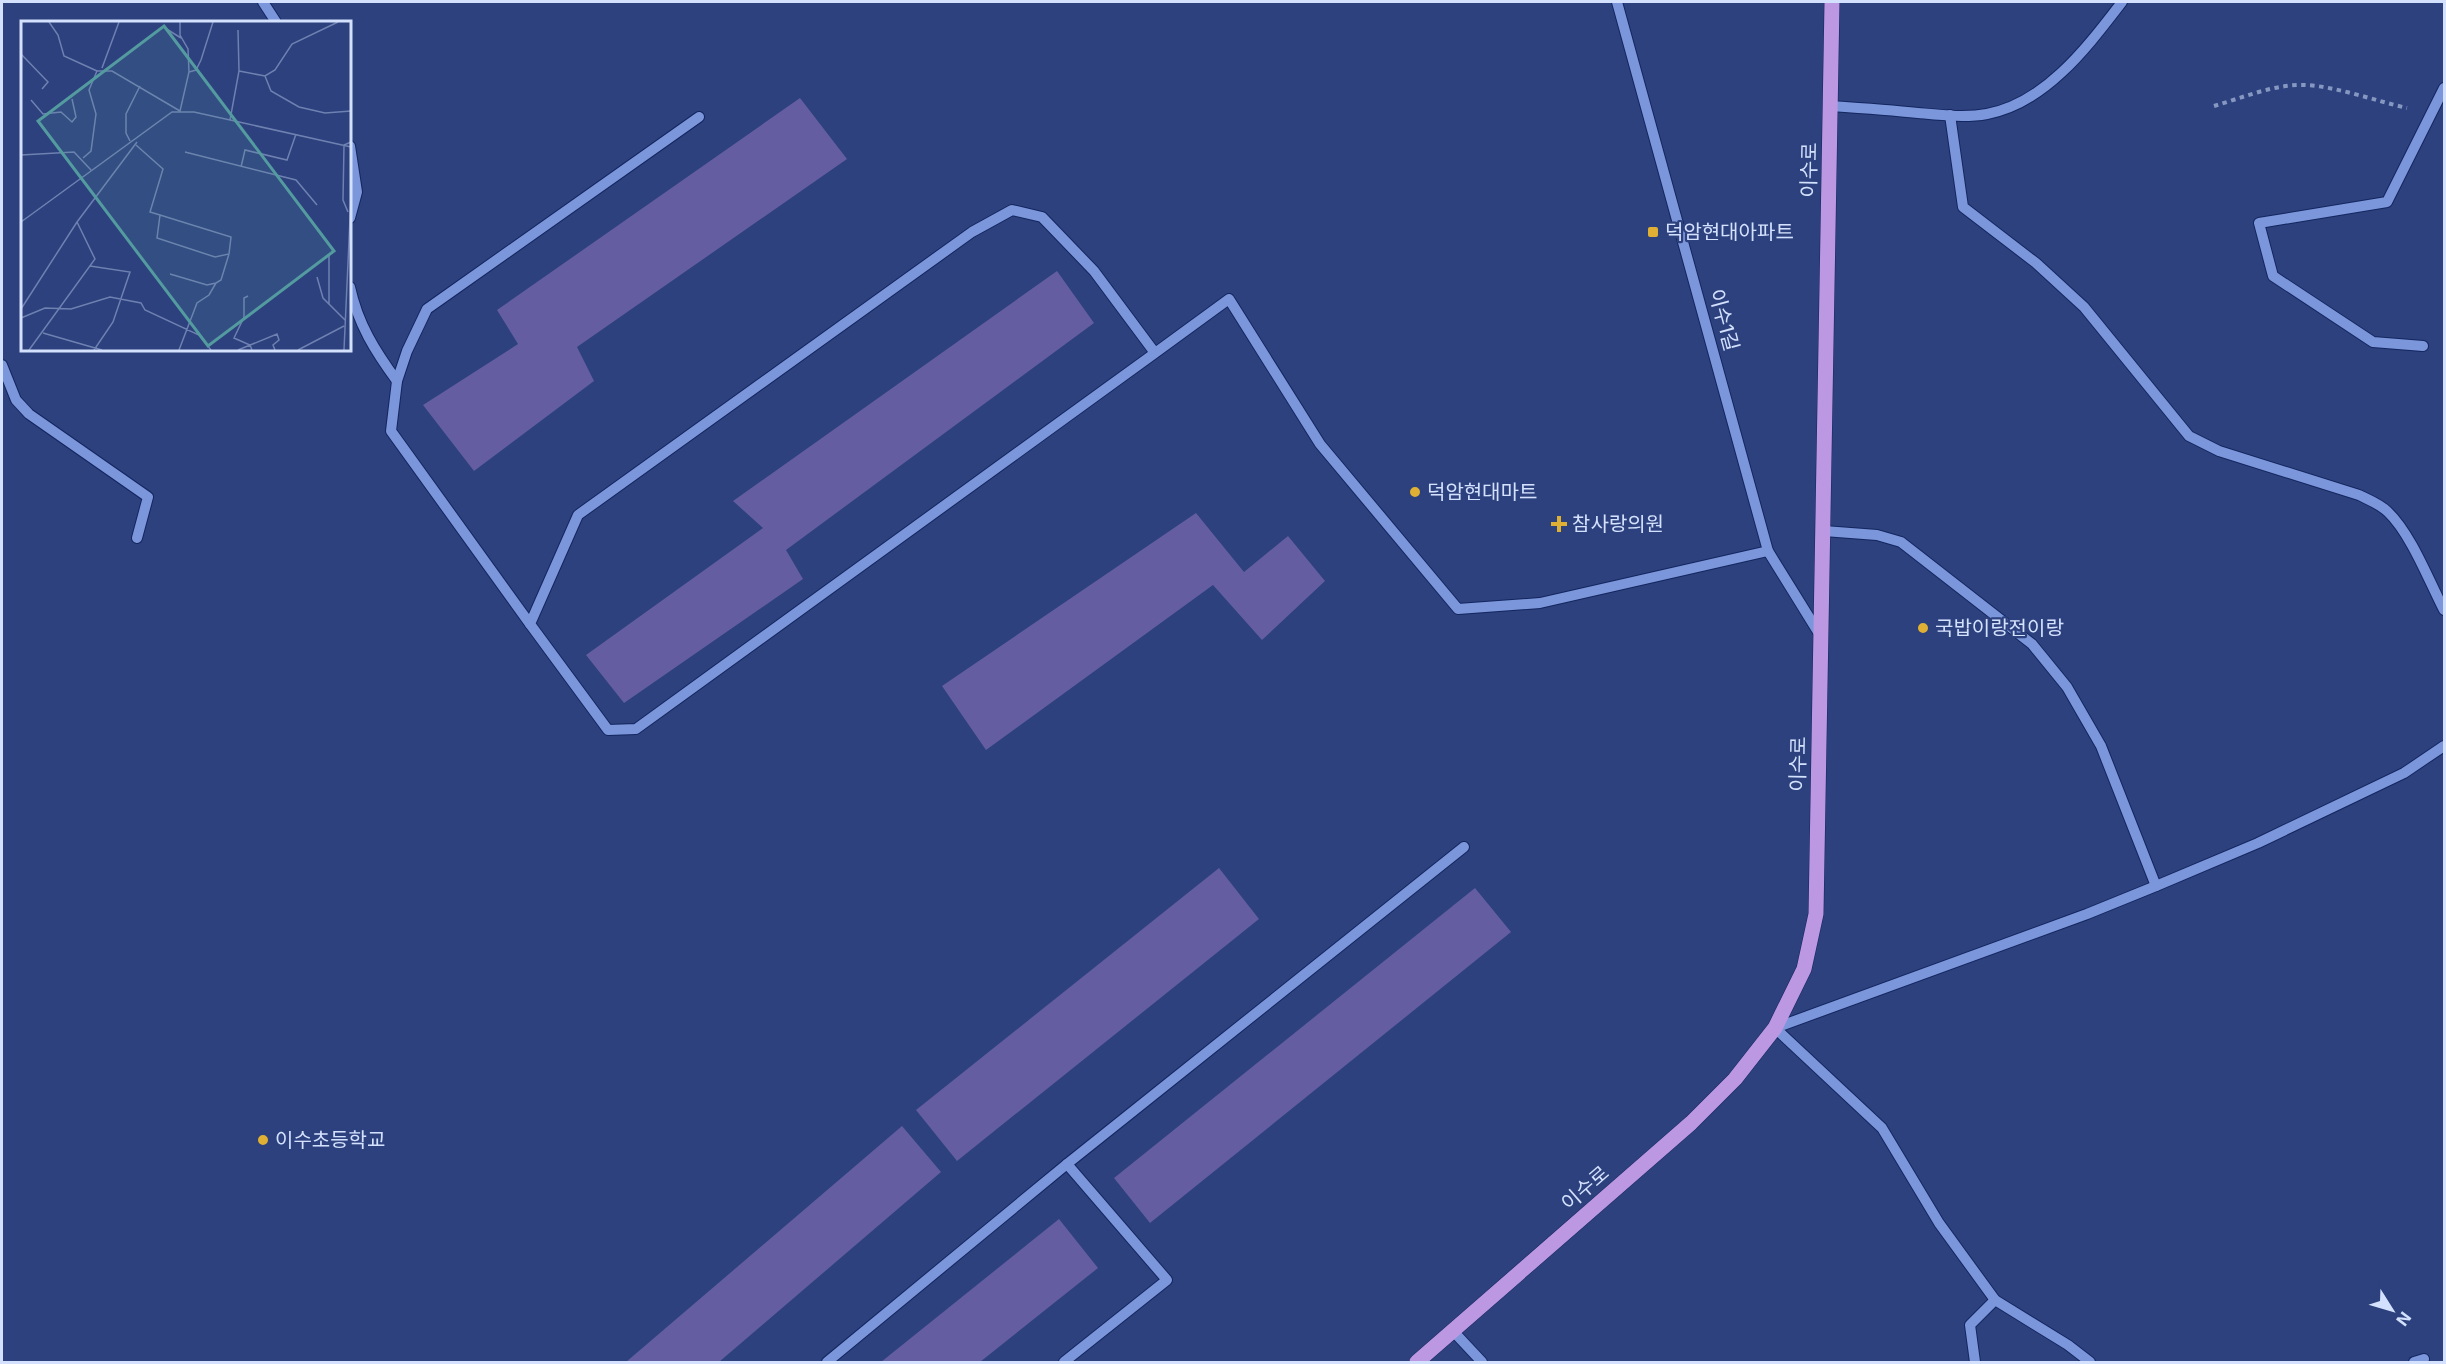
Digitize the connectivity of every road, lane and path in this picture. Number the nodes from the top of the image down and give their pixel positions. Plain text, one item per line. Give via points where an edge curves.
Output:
1 (263, 2) edge
2 (1617, 2) edge
3 (1832, 2) edge
4 (2122, 2) edge
5 (275, 21) edge
6 (2445, 88) edge
7 (1831, 106) junction
8 (2214, 106) dead end
9 (2431, 114) junction
10 (1950, 116) junction
11 (699, 117) dead end
12 (351, 153) edge
13 (351, 214) edge
14 (351, 293) edge
15 (2422, 346) dead end
16 (1155, 353) junction
17 (2, 365) edge
18 (397, 381) junction
19 (1824, 531) junction
20 (136, 538) dead end
21 (1768, 551) junction
22 (2445, 610) edge
23 (530, 624) junction
24 (1821, 637) junction
25 (2445, 746) edge
26 (1464, 847) dead end
27 (2157, 886) junction
28 (1775, 1028) junction
29 (1067, 1164) junction
30 (1995, 1300) junction
31 (1453, 1331) junction
32 (827, 1362) edge
33 (1064, 1362) edge
34 (1417, 1362) edge
35 (1482, 1362) edge
36 (1975, 1362) edge
37 (2090, 1362) edge

1 - 5 street
2 - 21 street, 이수1길
3 - 7 main road, 이수로
4 - 10 street via 2082,51 2042,90 1987,114
6 - 9 street
7 - 10 street
7 - 19 main road, 이수로
8 - 9 path via 2283,86 2304,84
9 - 15 street via 2387,202 2259,223 2273,276 2373,342
10 - 22 street via 1963,207 2036,263 2084,307 2189,436 2219,451 2359,495 2381,506 2407,537
11 - 18 street via 427,309
12 - 13 street via 357,192
14 - 18 street via 371,345
16 - 21 street via 1229,299 1320,444 1458,609 1540,603
16 - 23 street via 636,729 608,730
16 - 23 street via 1094,271 1042,217 1012,210 972,232 578,515
17 - 20 street via 16,400 29,414 148,497
18 - 23 street via 391,431
19 - 24 main road, 이수로
19 - 27 street via 1876,535 1901,542 2032,644 2067,687 2101,746
21 - 24 street, 이수1길
24 - 28 main road, 이수로 via 1816,914 1804,969
25 - 27 street via 2394,778
26 - 29 street
27 - 28 street
28 - 30 street via 1882,1128 1939,1223
28 - 31 main road, 이수로 via 1735,1079 1691,1124
29 - 32 street
29 - 33 street via 1167,1280
30 - 36 street via 1971,1325
30 - 37 street
31 - 34 main road, 이수로
31 - 35 street

